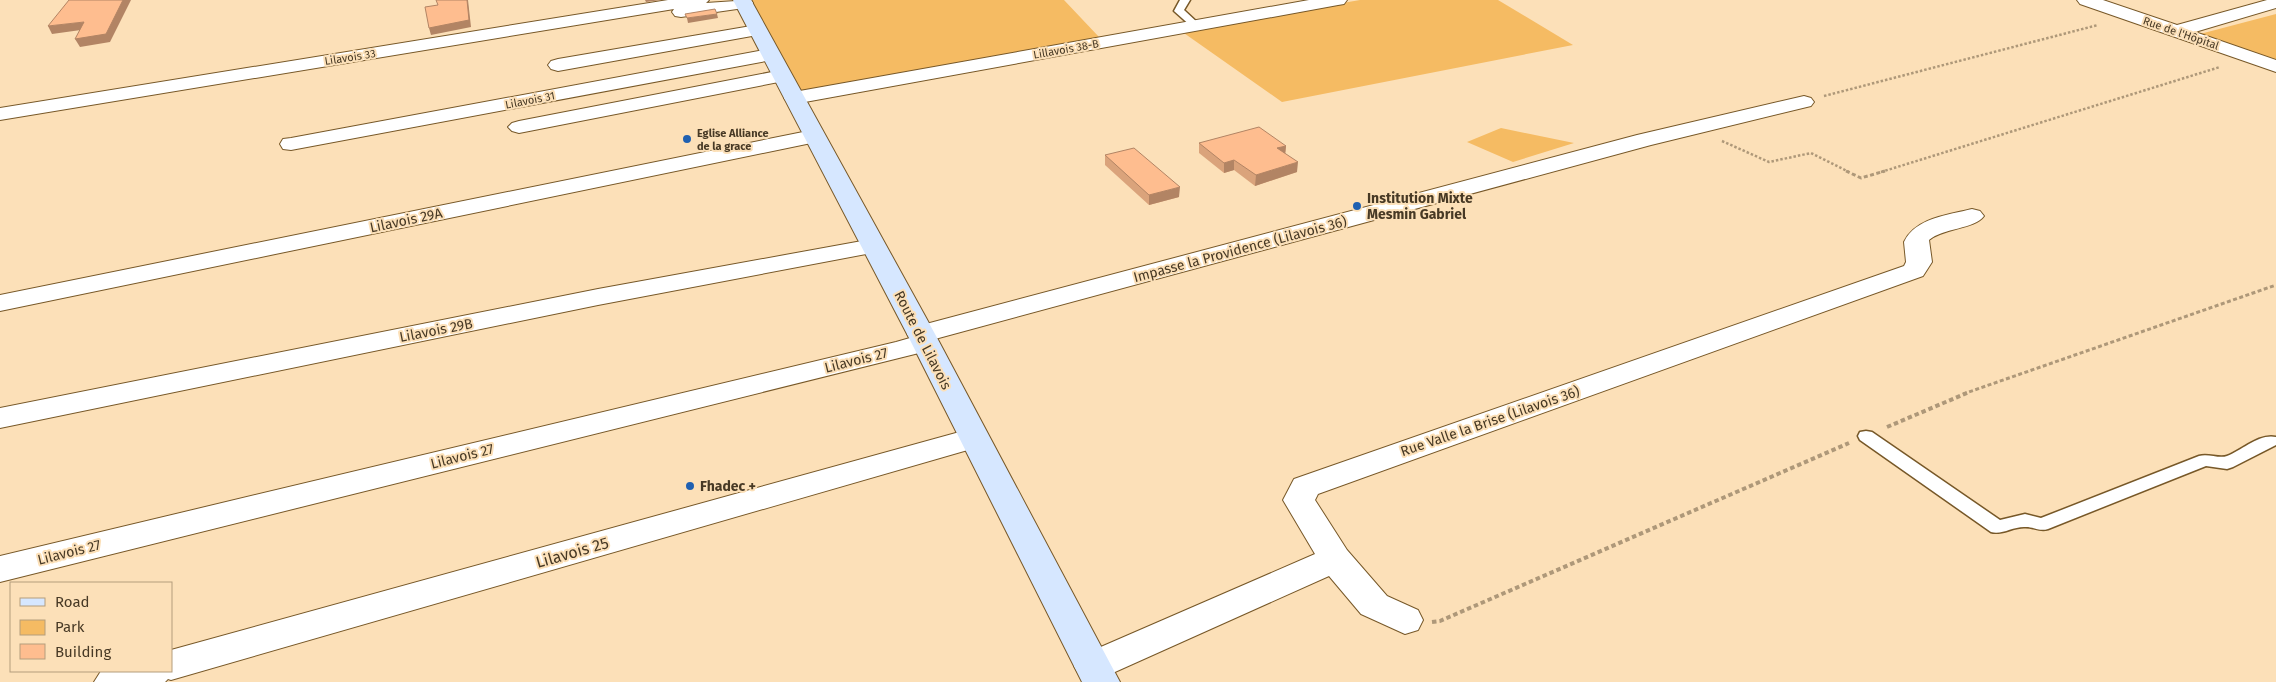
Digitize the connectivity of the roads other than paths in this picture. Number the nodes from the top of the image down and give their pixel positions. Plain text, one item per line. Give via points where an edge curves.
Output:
1 (700, 0) edge
2 (1185, 0) edge
3 (1338, 0) edge
4 (2086, 0) edge
5 (743, 2) edge
6 (2276, 3) edge
7 (1195, 25) junction
8 (757, 30) junction
9 (2177, 31) junction
10 (494, 46) dead end
11 (770, 55) junction
12 (558, 65) dead end
13 (2276, 66) edge
14 (782, 76) junction
15 (794, 98) junction
16 (1804, 102) road end
17 (0, 114) edge
18 (519, 127) dead end
19 (813, 136) junction
20 (291, 144) dead end
21 (1972, 216) dead end
22 (872, 246) junction
23 (0, 303) edge
24 (922, 338) junction
25 (0, 418) edge
26 (1866, 436) road end
27 (974, 438) junction
28 (2270, 441) dead end
29 (1335, 559) junction
30 (0, 569) edge
31 (1405, 620) road end
32 (172, 666) edge
33 (149, 672) edge
34 (1097, 674) edge
35 (113, 682) edge

1 - 17 street, Lilavois 33
2 - 7 lane via 1178,11
3 - 7 street, Lillavois 38-B
4 - 9 street, Rue de l'Hôpital
5 - 8 main road, Route de Lilavois
5 - 10 street via 606,22
6 - 9 street
7 - 15 street, Lillavois 38-B
8 - 11 main road, Route de Lilavois
8 - 12 street
9 - 13 street, Rue de l'Hôpital
11 - 14 main road, Route de Lilavois
11 - 20 street, Lilavois 31
14 - 15 main road, Route de Lilavois
14 - 18 street
15 - 19 main road, Route de Lilavois
16 - 24 street, Impasse la Providence (Lilavois 36) via 1645,140
19 - 22 main road, Route de Lilavois
19 - 23 street, Lilavois 29A
21 - 29 street, Rue Valle la Brise (Lilavois 36) via 1919,235 1916,243 1919,262 1914,271 1305,487 1299,500
22 - 24 main road, Route de Lilavois
22 - 25 street, Lilavois 29B
24 - 27 main road, Route de Lilavois
24 - 30 street, Lilavois 27
26 - 28 lane via 1996,527 2025,520 2042,525 2205,460 2227,463
27 - 32 street, Lilavois 25
27 - 34 main road, Route de Lilavois
29 - 31 street via 1374,605
29 - 34 street
33 - 35 street

